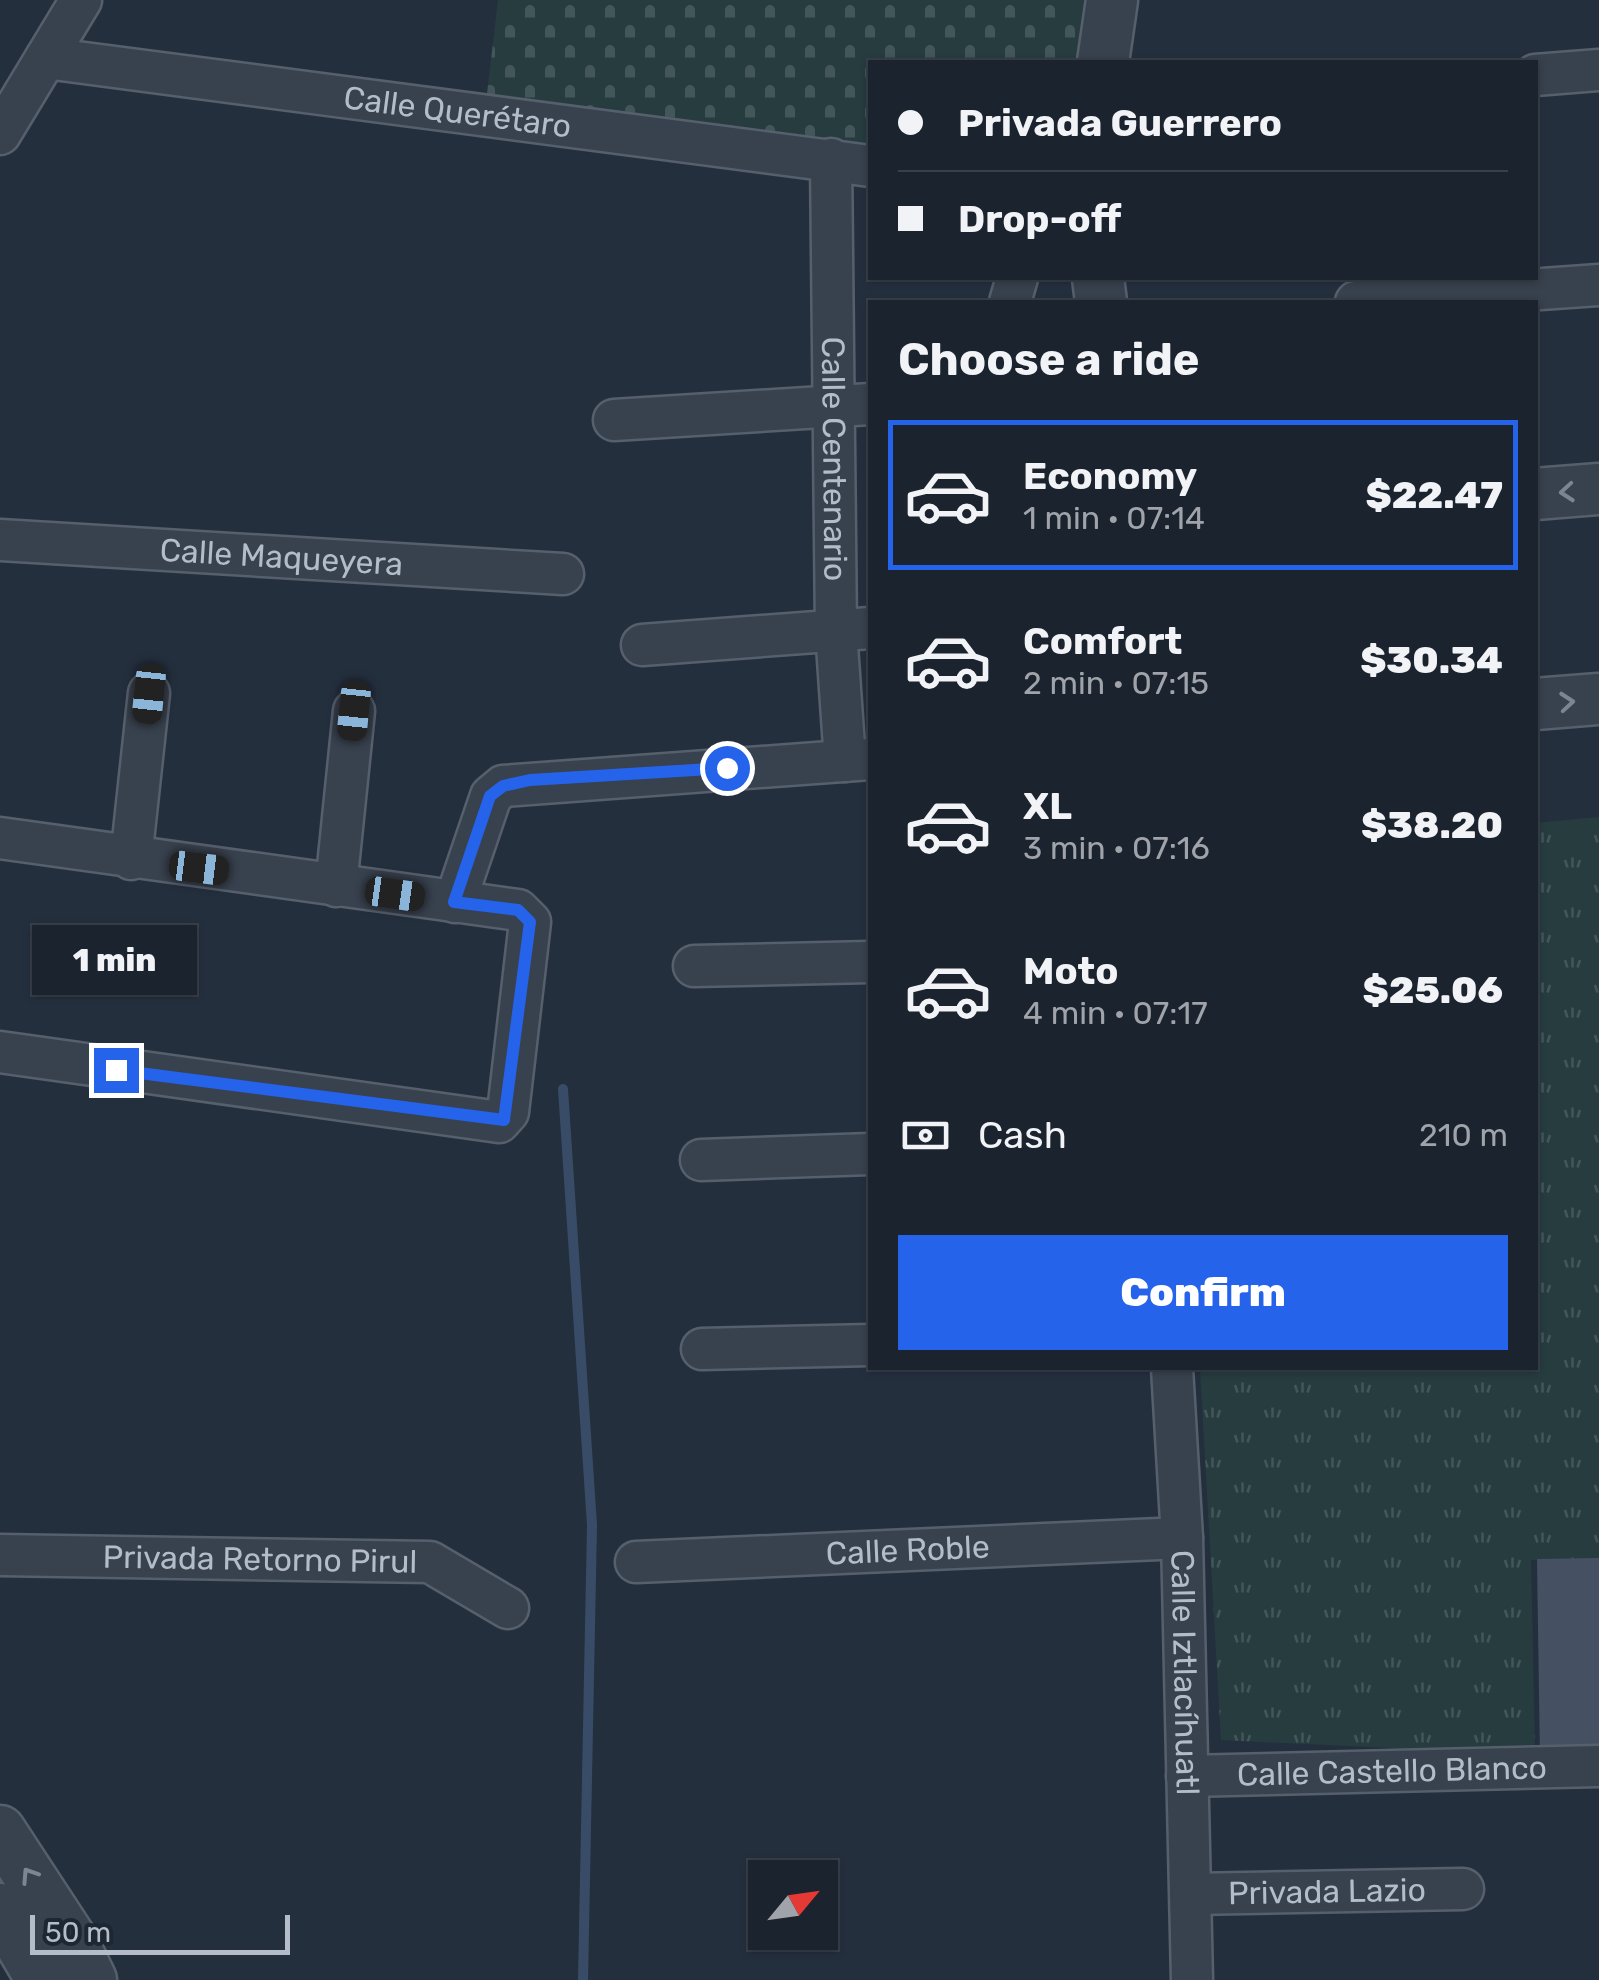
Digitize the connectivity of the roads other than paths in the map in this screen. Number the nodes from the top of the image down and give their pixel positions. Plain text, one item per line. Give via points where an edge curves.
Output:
1 (81, 0) edge
2 (1112, 0) edge
3 (46, 58) junction
4 (1103, 60) edge
5 (1599, 70) edge
6 (1538, 75) edge
7 (0, 134) edge
8 (831, 159) junction
9 (868, 166) edge
10 (1599, 286) edge
11 (1386, 300) edge
12 (852, 405) edge
13 (614, 420) dead end
14 (1599, 489) edge
15 (1538, 494) edge
16 (0, 540) edge
17 (563, 574) dead end
18 (853, 630) edge
19 (642, 645) dead end
20 (149, 694) dead end
21 (1599, 699) edge
22 (1538, 704) edge
23 (354, 711) dead end
24 (857, 760) edge
25 (0, 838) edge
26 (131, 859) junction
27 (336, 886) junction
28 (454, 902) junction
29 (868, 962) edge
30 (694, 966) dead end
31 (0, 1052) edge
32 (868, 1154) edge
33 (701, 1160) dead end
34 (868, 1344) edge
35 (702, 1349) dead end
36 (1172, 1370) edge
37 (1182, 1538) junction
38 (0, 1555) edge
39 (636, 1562) dead end
40 (508, 1608) dead end
41 (1599, 1766) edge
42 (1187, 1776) junction
43 (0, 1831) edge
44 (1463, 1888) dead end
45 (1192, 1894) junction
46 (0, 1909) edge
47 (42, 1980) edge
48 (91, 1980) edge
49 (1192, 1980) edge

1 - 3 street
2 - 4 street
3 - 7 street
3 - 8 street, Calle Querétaro
5 - 6 street
8 - 9 street, Calle Querétaro
8 - 12 street, Calle Centenario
10 - 11 street
12 - 13 street
12 - 18 street, Calle Centenario
14 -> 15 street
16 - 17 street, Calle Maqueyera
18 - 19 street
18 - 24 street, Calle Centenario
20 - 26 street
22 -> 21 street
23 - 27 street
24 - 28 street via 503,786 490,796
25 - 26 street
26 - 27 street
27 - 28 street
28 - 31 street via 526,914 530,922 504,1120
29 - 30 street
32 - 33 street
34 - 35 street
36 - 37 street, Calle Iztlacíhuatl
37 - 39 street, Calle Roble
37 - 42 street, Calle Iztlacíhuatl
38 - 40 street, Privada Retorno Pirul via 430,1562
41 - 42 street, Calle Castello Blanco
42 - 45 street, Calle Iztlacíhuatl
48 -> 43 street
44 - 45 street, Privada Lazio
45 - 49 street, Calle Iztlacíhuatl
46 - 47 street

